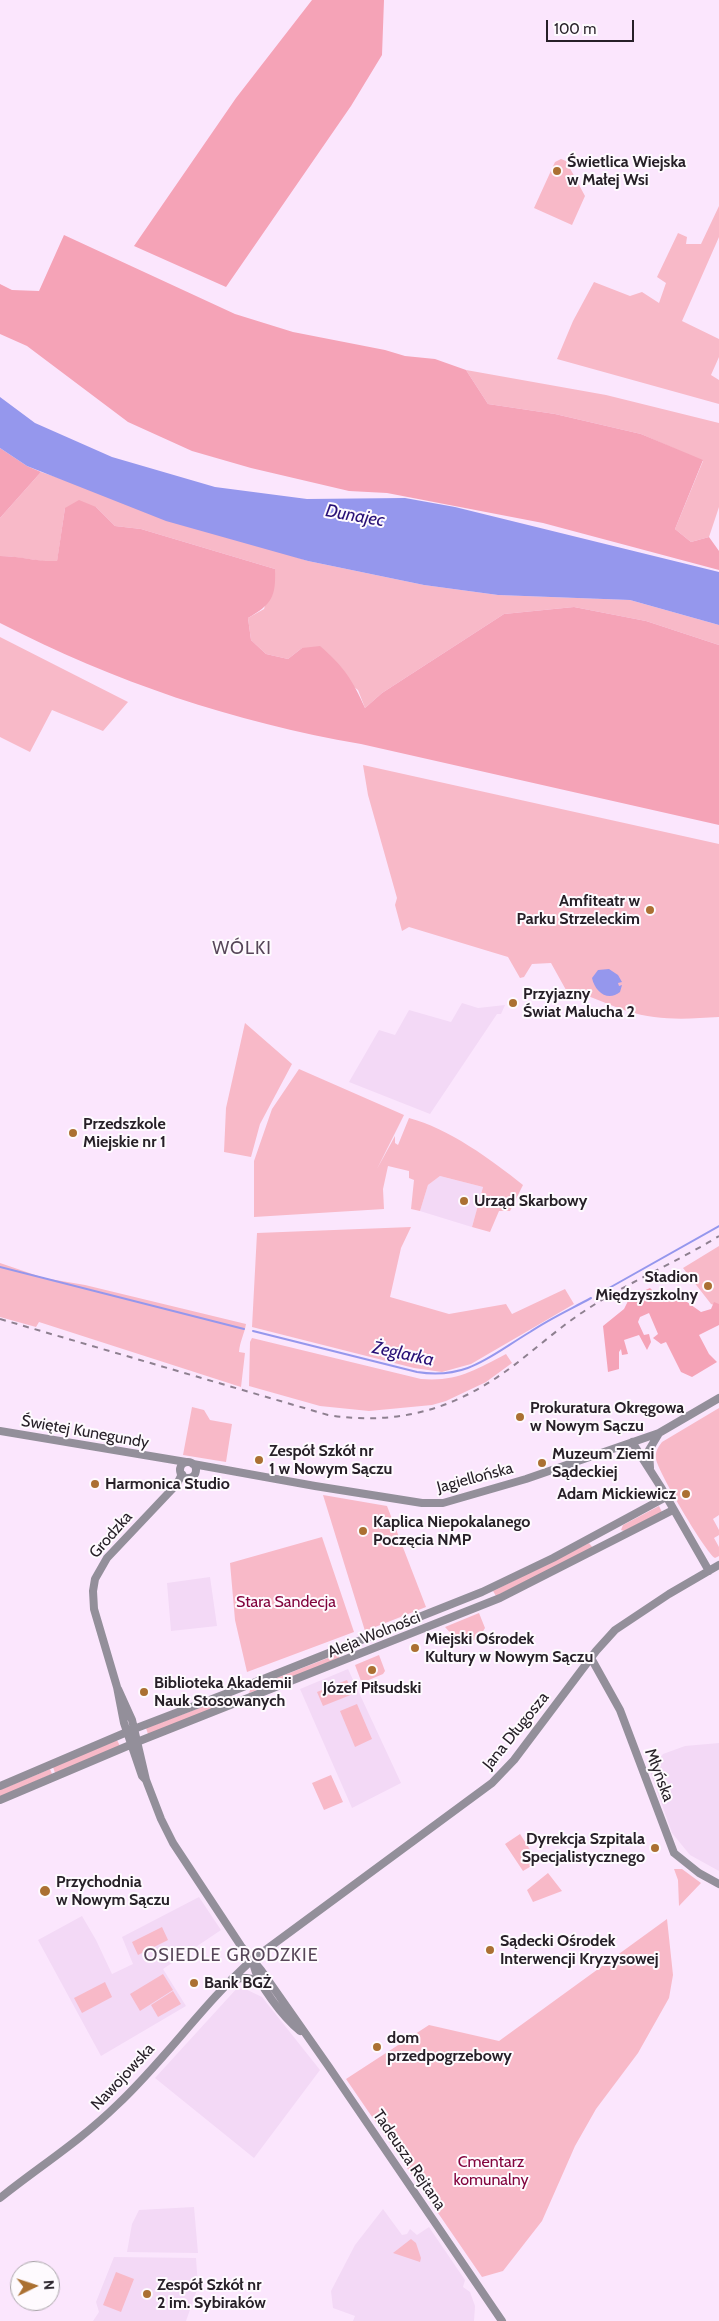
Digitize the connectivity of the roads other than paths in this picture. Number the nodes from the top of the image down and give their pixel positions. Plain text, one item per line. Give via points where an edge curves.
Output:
1 (719, 1398) edge
2 (0, 1431) edge
3 (659, 1433) junction
4 (632, 1442) junction
5 (186, 1469) junction
6 (654, 1476) junction
7 (666, 1497) junction
8 (673, 1510) junction
9 (615, 1526) junction
10 (621, 1537) junction
11 (719, 1565) edge
12 (709, 1571) junction
13 (591, 1658) junction
14 (130, 1730) junction
15 (134, 1744) junction
16 (0, 1786) edge
17 (0, 1800) edge
18 (719, 1884) edge
19 (252, 1960) junction
20 (232, 1979) junction
21 (260, 1980) junction
22 (309, 2039) junction
23 (0, 2198) edge
24 (502, 2321) edge

1 - 3 street, Jagiellońska
2 - 5 street, Świętej Kunegundy via 166,1459
3 - 4 street, Jagiellońska
3 - 6 street via 648,1454
4 - 5 street, Jagiellońska via 443,1503 422,1503
4 - 6 street
5 - 14 street, Grodzka via 167,1495 115,1547 95,1578 95,1617 117,1687 124,1699
6 - 7 street
7 - 8 street
7 - 9 street, Aleja Wolności
8 - 10 street, Aleja Wolności
8 - 12 street
9 - 10 street
9 - 14 street, Aleja Wolności via 482,1592
10 - 15 street, Aleja Wolności via 500,1598
11 - 12 street, Jana Długosza
12 - 13 street, Jana Długosza via 625,1622
13 - 18 street, Młyńska via 620,1710 674,1853
13 - 19 street, Jana Długosza via 496,1779
14 - 15 street, Grodzka
14 - 16 street, Aleja Wolności
15 - 17 street, Aleja Wolności
15 - 19 street, Grodzka via 142,1776 173,1843
19 - 20 street, Nawojowska
19 - 21 street, Tadeusza Rejtana
19 - 22 street, Tadeusza Rejtana
20 - 21 street
20 - 23 street, Nawojowska via 127,2096 90,2132
21 - 22 street, Tadeusza Rejtana via 292,2024
22 - 24 street, Tadeusza Rejtana

